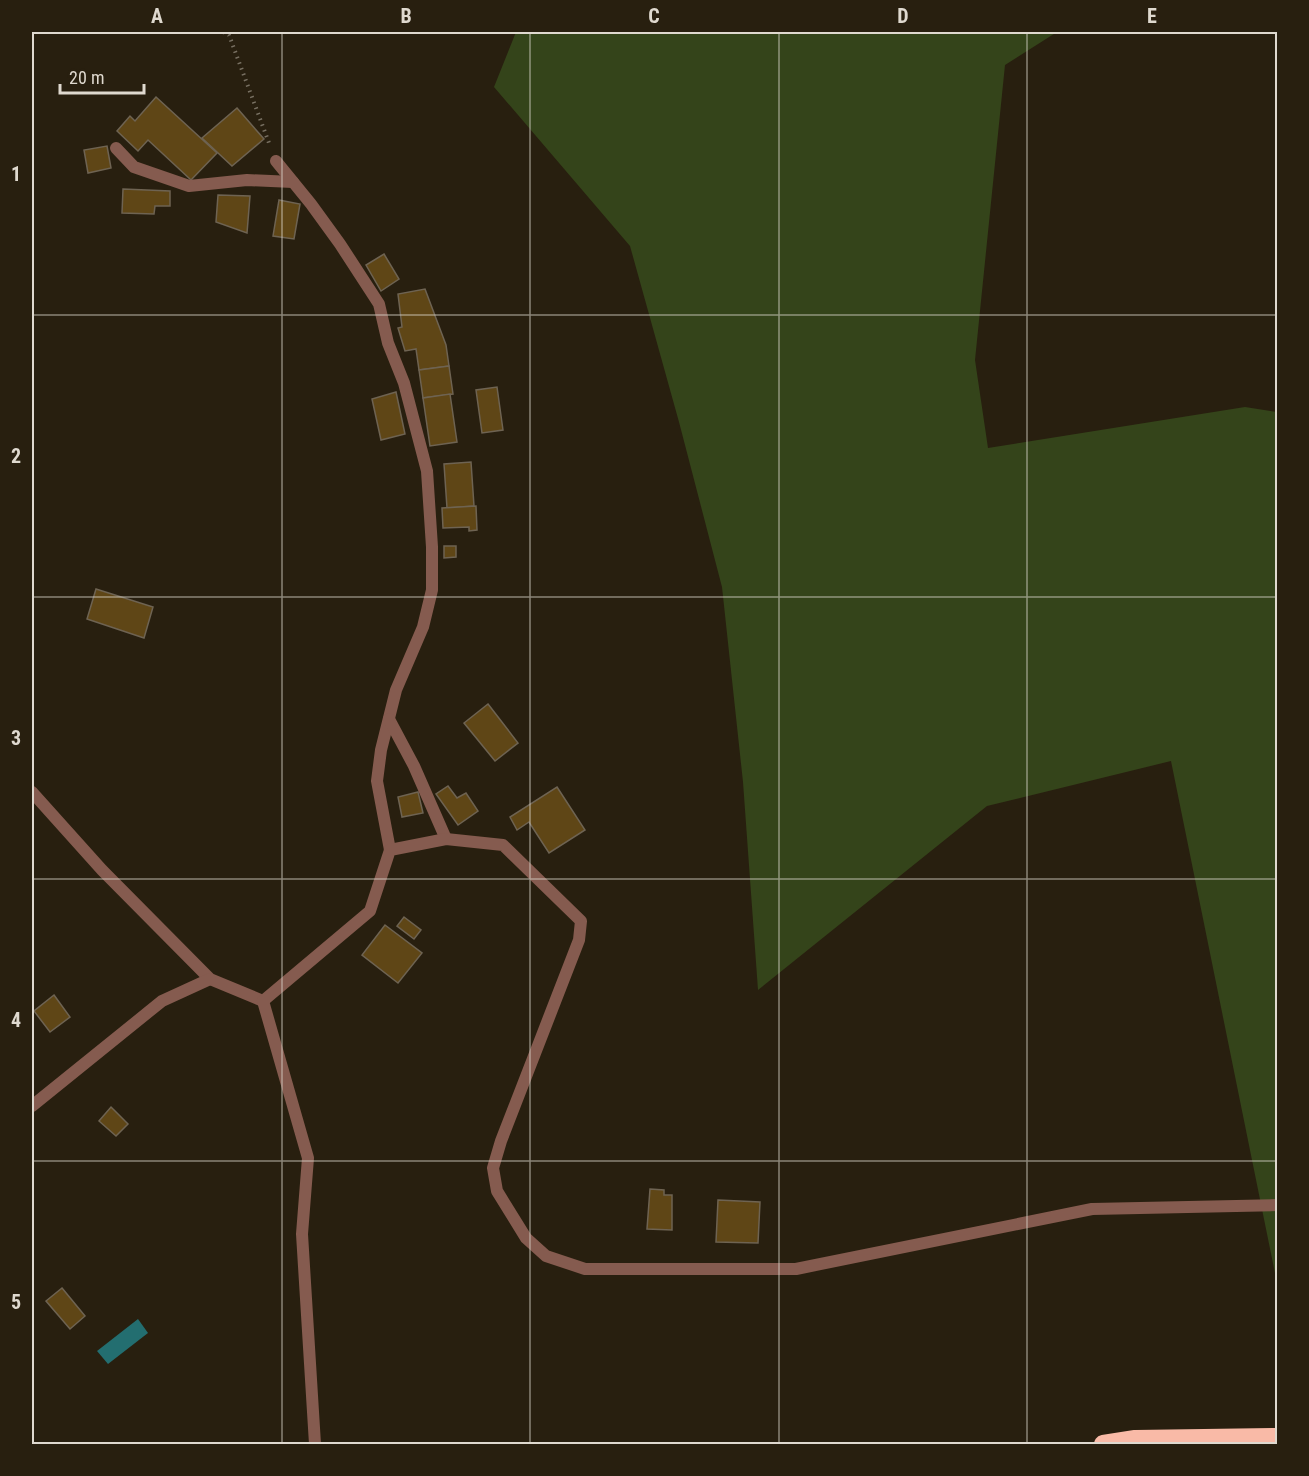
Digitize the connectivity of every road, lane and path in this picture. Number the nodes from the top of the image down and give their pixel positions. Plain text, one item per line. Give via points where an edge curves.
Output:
1 (223, 32) edge
2 (116, 148) dead end
3 (276, 161) joint
4 (293, 182) junction
5 (389, 719) junction
6 (32, 792) edge
7 (446, 839) junction
8 (390, 850) junction
9 (210, 979) junction
10 (263, 1001) junction
11 (32, 1106) edge
12 (1278, 1205) edge
13 (1278, 1437) edge
14 (315, 1444) edge
15 (1103, 1444) edge

1 - 3 path via 229,35
2 - 4 street via 134,167 189,186 248,180
3 - 4 street
4 - 5 street via 380,304 427,471 432,590 423,627 396,690
5 - 7 street
5 - 8 street via 377,781
6 - 9 street via 102,870
7 - 8 street
7 - 12 street via 503,845 581,921 579,940 493,1168 497,1191 526,1239 546,1256 585,1269 796,1269 1092,1209
8 - 10 street via 370,911
9 - 10 street
9 - 11 street via 162,1001
10 - 14 street via 308,1158 302,1234
13 - 15 highway via 1136,1439

